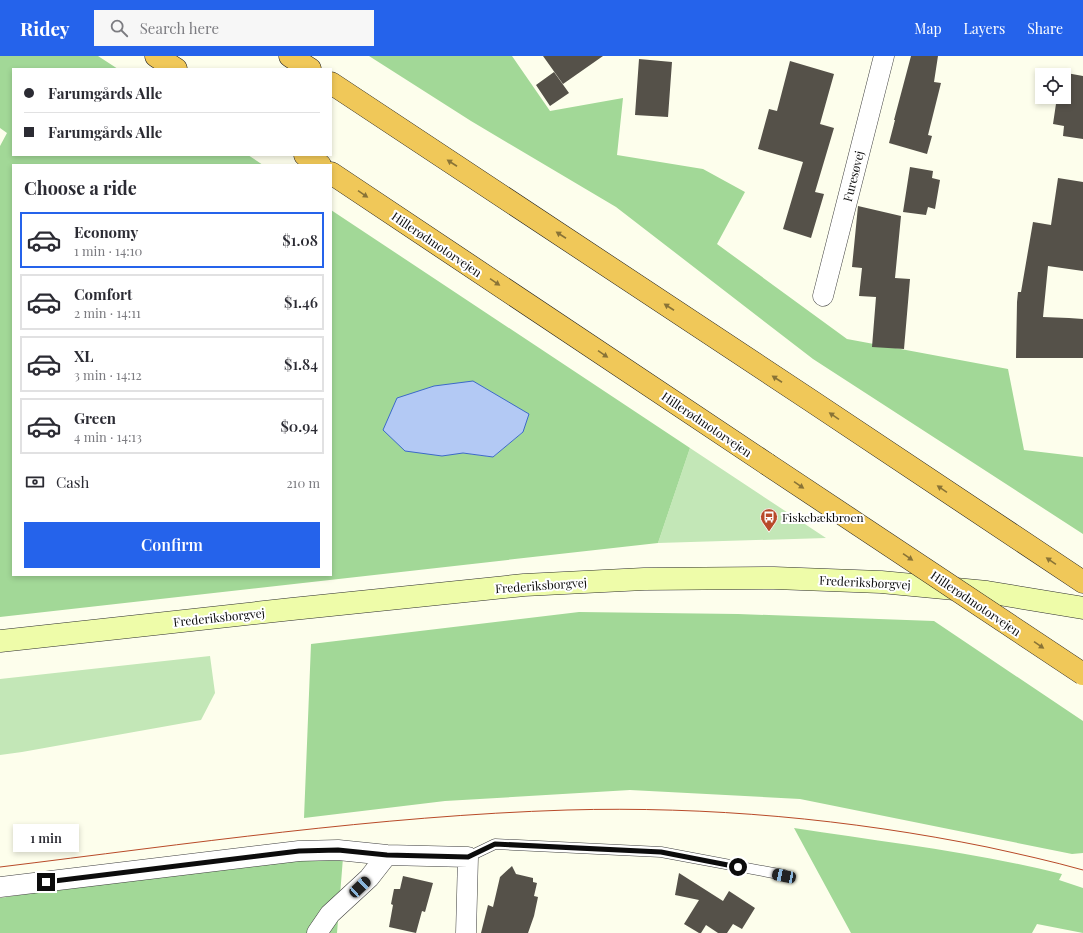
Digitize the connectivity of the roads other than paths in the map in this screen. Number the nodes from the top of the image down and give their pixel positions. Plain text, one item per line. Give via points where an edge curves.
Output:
1 (156, 56) edge
2 (290, 56) edge
3 (884, 56) edge
4 (174, 68) edge
5 (308, 68) edge
6 (332, 84) edge
7 (306, 156) edge
8 (318, 164) edge
9 (332, 174) edge
10 (823, 296) dead end
11 (1083, 582) edge
12 (1083, 608) edge
13 (0, 641) edge
14 (1083, 674) edge
15 (387, 855) junction
16 (468, 857) junction
17 (784, 876) dead end
18 (0, 888) edge
19 (317, 933) edge
20 (466, 933) edge

1 - 4 highway
2 - 5 highway
3 - 10 street, Furesøvej
11 -> 6 highway
7 - 8 highway
9 -> 14 highway, Hillerødmotorvejen, bridge
12 - 13 street, Frederiksborgvej via 988,592 881,582 774,578 644,579 524,585
15 - 16 street
15 - 18 street via 338,850 299,851
15 - 19 street via 369,878 330,914
16 - 17 lane via 495,844 661,852
16 - 20 street

